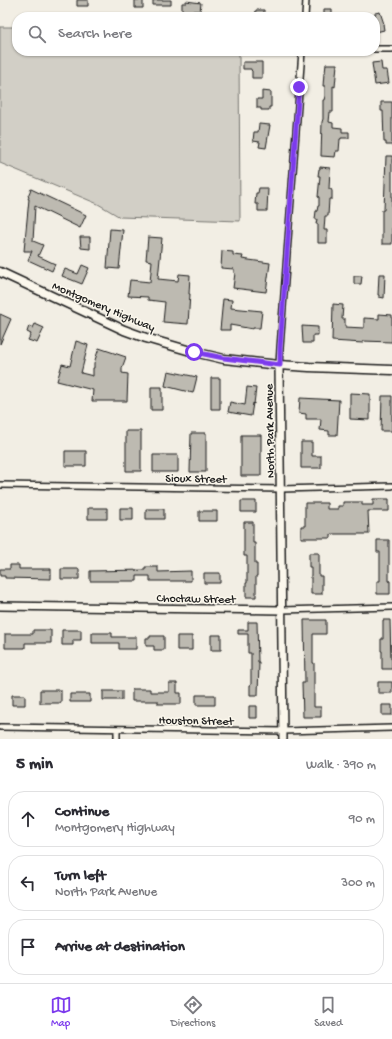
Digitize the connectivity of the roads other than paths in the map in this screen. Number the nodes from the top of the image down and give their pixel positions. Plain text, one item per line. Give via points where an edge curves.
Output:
1 (306, 0) edge
2 (305, 12) edge
3 (380, 49) edge
4 (392, 49) edge
5 (302, 56) edge
6 (0, 272) edge
7 (280, 365) junction
8 (392, 370) edge
9 (0, 485) edge
10 (392, 486) edge
11 (281, 489) junction
12 (0, 606) edge
13 (392, 607) edge
14 (282, 610) junction
15 (0, 727) edge
16 (392, 728) edge
17 (117, 729) junction
18 (283, 730) junction
19 (117, 739) edge
20 (283, 739) edge

1 - 2 street
3 - 4 street
5 - 7 street, North Park Avenue
6 - 7 main road, Montgomery Highway via 105,322 146,338 194,352
7 - 8 main road, Montgomery Highway
7 - 11 street, North Park Avenue
9 - 11 street, Sioux Street
10 - 11 street, Sioux Street
11 - 14 street, North Park Avenue
12 - 14 street, Choctaw Street
13 - 14 street, Choctaw Street
14 - 18 street, North Park Avenue
15 - 17 street, Houston Street
16 - 18 street, Houston Street
17 - 18 street, Houston Street
17 - 19 street
18 - 20 street, North Park Avenue

